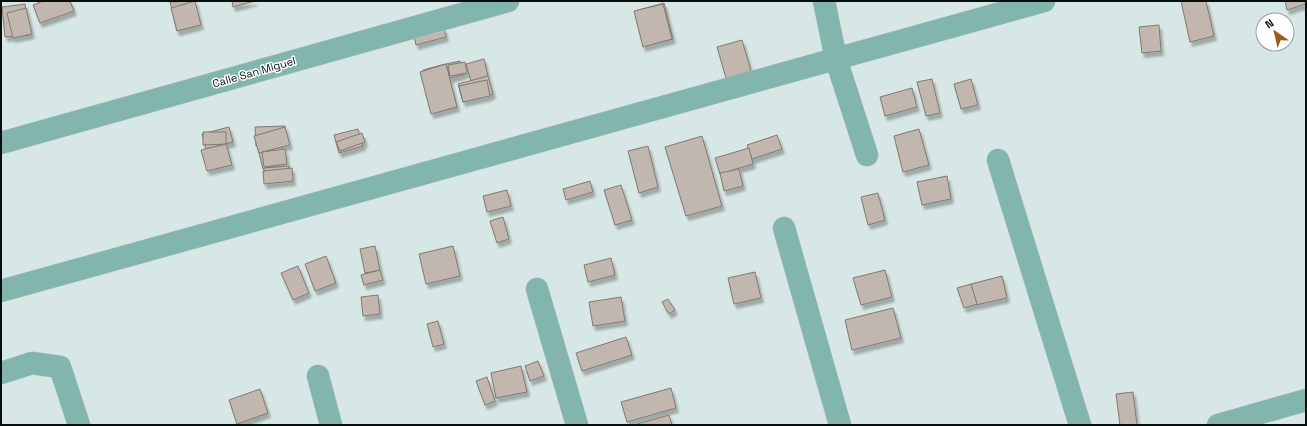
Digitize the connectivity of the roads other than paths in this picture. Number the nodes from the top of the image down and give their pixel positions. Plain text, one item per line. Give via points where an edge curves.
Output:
1 (508, 1) edge
2 (824, 1) edge
3 (1044, 1) edge
4 (836, 59) junction
5 (1, 143) edge
6 (866, 155) dead end
7 (998, 160) dead end
8 (784, 228) dead end
9 (537, 289) dead end
10 (1, 291) edge
11 (1, 373) edge
12 (318, 376) dead end
13 (1306, 400) edge
14 (79, 425) edge
15 (331, 425) edge
16 (577, 425) edge
17 (840, 425) edge
18 (1080, 425) edge
19 (1218, 425) edge

1 - 5 street, Calle San Miguel
2 - 4 street
3 - 4 street
4 - 6 street
4 - 10 street
7 - 18 street
8 - 17 street
9 - 16 street
11 - 14 street via 32,363 60,367
12 - 15 street
13 - 19 street

